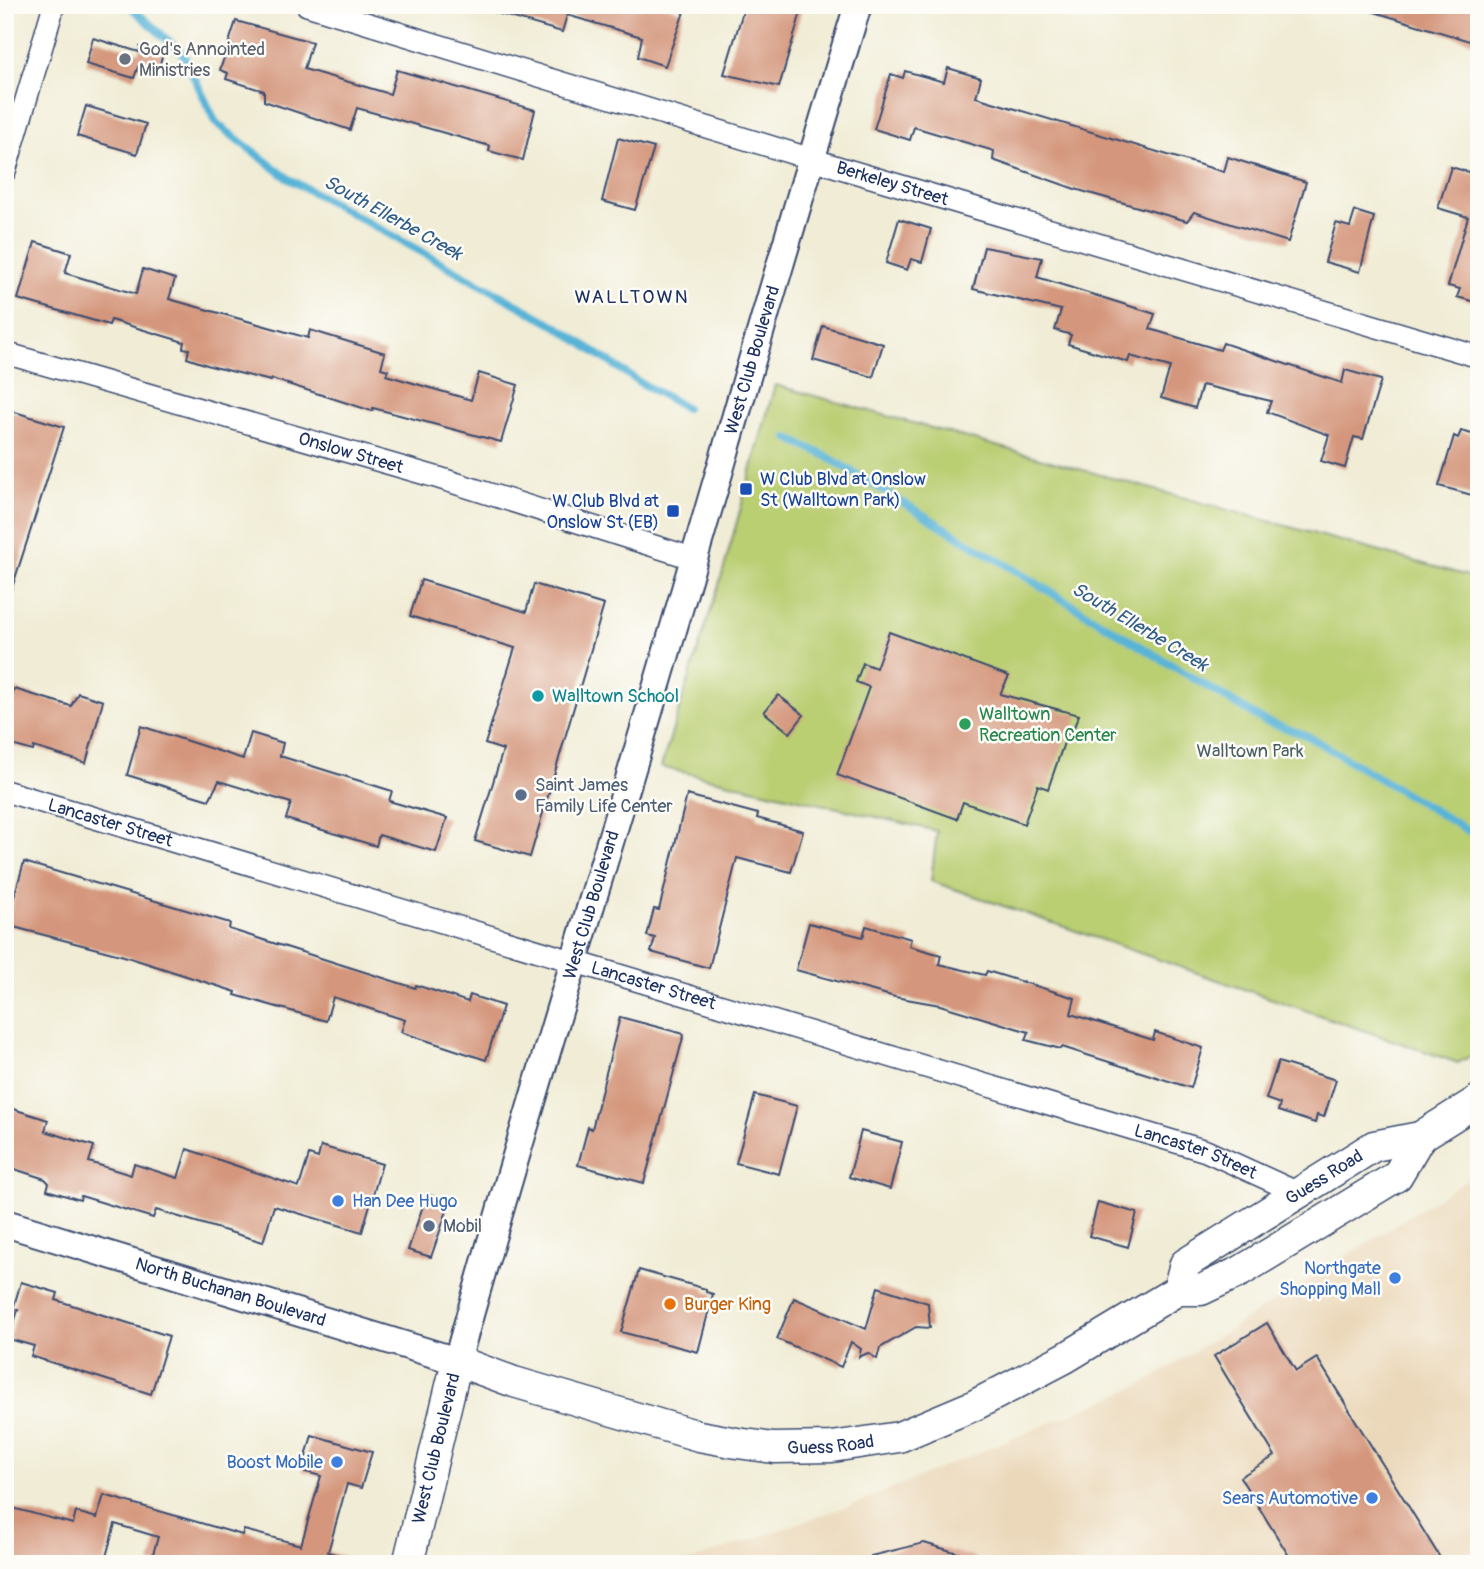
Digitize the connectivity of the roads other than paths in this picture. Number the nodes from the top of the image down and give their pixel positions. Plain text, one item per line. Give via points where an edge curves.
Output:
1 (54, 5) edge
2 (307, 5) edge
3 (858, 5) edge
4 (811, 159) junction
5 (5, 171) edge
6 (5, 354) edge
7 (1479, 357) edge
8 (695, 559) junction
9 (5, 791) edge
10 (573, 960) junction
11 (1479, 1100) edge
12 (1420, 1137) junction
13 (1298, 1194) junction
14 (5, 1223) edge
15 (1178, 1290) junction
16 (457, 1362) junction
17 (408, 1564) edge

1 - 5 street
2 - 4 street, Berkeley Street
3 - 4 street, West Club Boulevard
4 - 7 street, Berkeley Street
4 - 8 street, West Club Boulevard
6 - 8 street, Onslow Street via 439,478
8 - 10 street, West Club Boulevard
9 - 10 street, Lancaster Street
10 - 13 street, Lancaster Street via 1206,1152
10 - 16 street, West Club Boulevard
11 - 12 main road, Guess Road
12 - 13 main road, Guess Road via 1374,1146
12 - 15 main road, Guess Road via 1397,1176 1241,1271 1201,1290
13 - 15 main road, Guess Road via 1185,1264
14 - 16 street, North Buchanan Boulevard
15 - 16 main road, Guess Road via 1065,1358 942,1421 899,1437 846,1446 774,1448 699,1436
16 - 17 main road, West Club Boulevard

